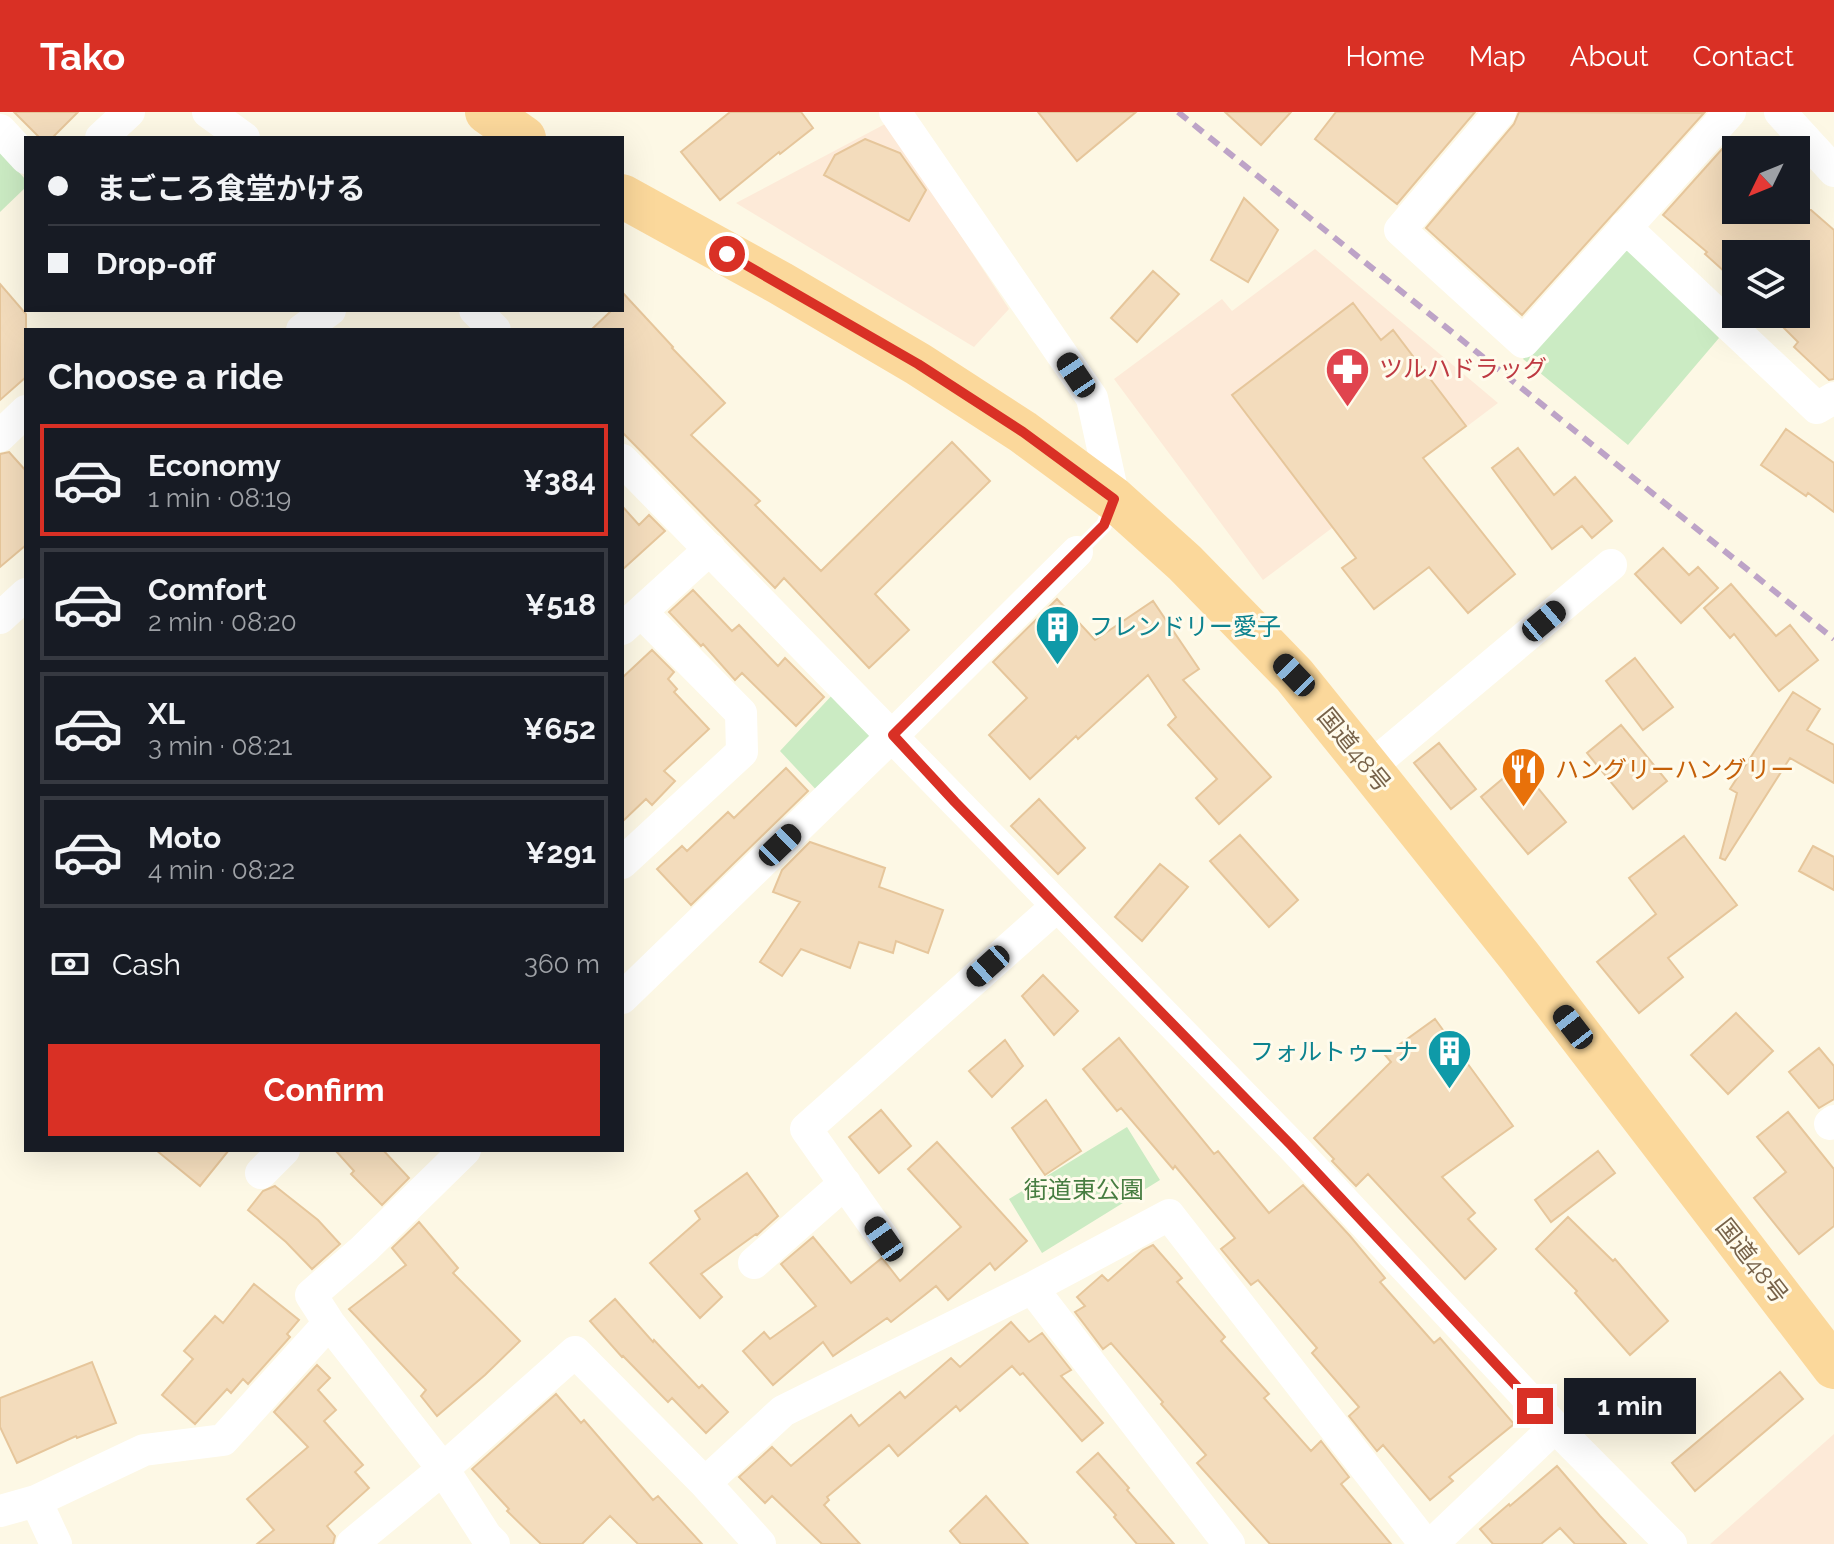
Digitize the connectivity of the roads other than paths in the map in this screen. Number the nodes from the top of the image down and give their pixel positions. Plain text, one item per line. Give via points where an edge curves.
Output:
1 (129, 112) edge
2 (208, 112) edge
3 (487, 112) edge
4 (895, 112) edge
5 (1500, 112) edge
6 (1730, 112) edge
7 (1780, 112) edge
8 (0, 130) edge
9 (103, 136) edge
10 (241, 136) edge
11 (521, 136) edge
12 (24, 156) edge
13 (1834, 171) edge
14 (624, 197) edge
15 (1625, 227) junction
16 (327, 312) edge
17 (477, 312) edge
18 (306, 328) edge
19 (493, 328) edge
20 (1834, 398) edge
21 (24, 413) edge
22 (0, 436) edge
23 (624, 462) edge
24 (1114, 499) junction
25 (710, 549) junction
26 (1077, 552) joint
27 (1611, 565) dead end
28 (632, 620) edge
29 (893, 735) junction
30 (1369, 768) junction
31 (624, 861) edge
32 (1057, 906) junction
33 (624, 996) edge
34 (282, 1152) edge
35 (463, 1152) edge
36 (261, 1173) dead end
37 (845, 1183) junction
38 (884, 1239) dead end
39 (754, 1263) dead end
40 (1032, 1288) junction
41 (329, 1323) junction
42 (1834, 1367) edge
43 (1555, 1427) junction
44 (443, 1469) junction
45 (705, 1483) junction
46 (36, 1501) junction
47 (0, 1511) edge
48 (486, 1541) edge
49 (56, 1544) edge
50 (352, 1544) edge
51 (760, 1544) edge
52 (1229, 1544) edge
53 (1425, 1544) edge
54 (1432, 1544) edge
55 (1671, 1544) edge

1 - 9 street
2 - 10 street
3 - 11 highway
4 - 24 street via 1092,398
5 - 15 street via 1400,230 1523,342
6 - 15 street
7 - 13 street
8 - 12 street
14 - 24 highway, 国道48号 via 918,364
15 - 20 street via 1817,408
16 - 18 street
17 - 19 street
21 - 22 street
23 - 25 street
24 - 26 lane via 1104,525
24 - 30 highway, 国道48号 via 1294,675
25 - 28 street
25 - 29 street
26 - 29 street
27 - 30 street
28 - 31 street via 741,713 742,752
29 - 32 street
29 - 33 street
30 - 42 highway, 国道48号
32 - 37 street via 806,1129
32 - 43 street via 1291,1145
34 - 36 street
35 - 41 street via 311,1295
37 - 38 street
37 - 39 street
40 - 45 street via 783,1411
40 - 52 street
40 - 53 street via 1169,1215
41 - 44 street
41 - 46 street via 223,1440 144,1450
43 - 54 street
43 - 55 street
44 - 45 street via 575,1352
44 - 48 street
44 - 50 street
45 - 51 street
46 - 47 street
46 - 49 street

